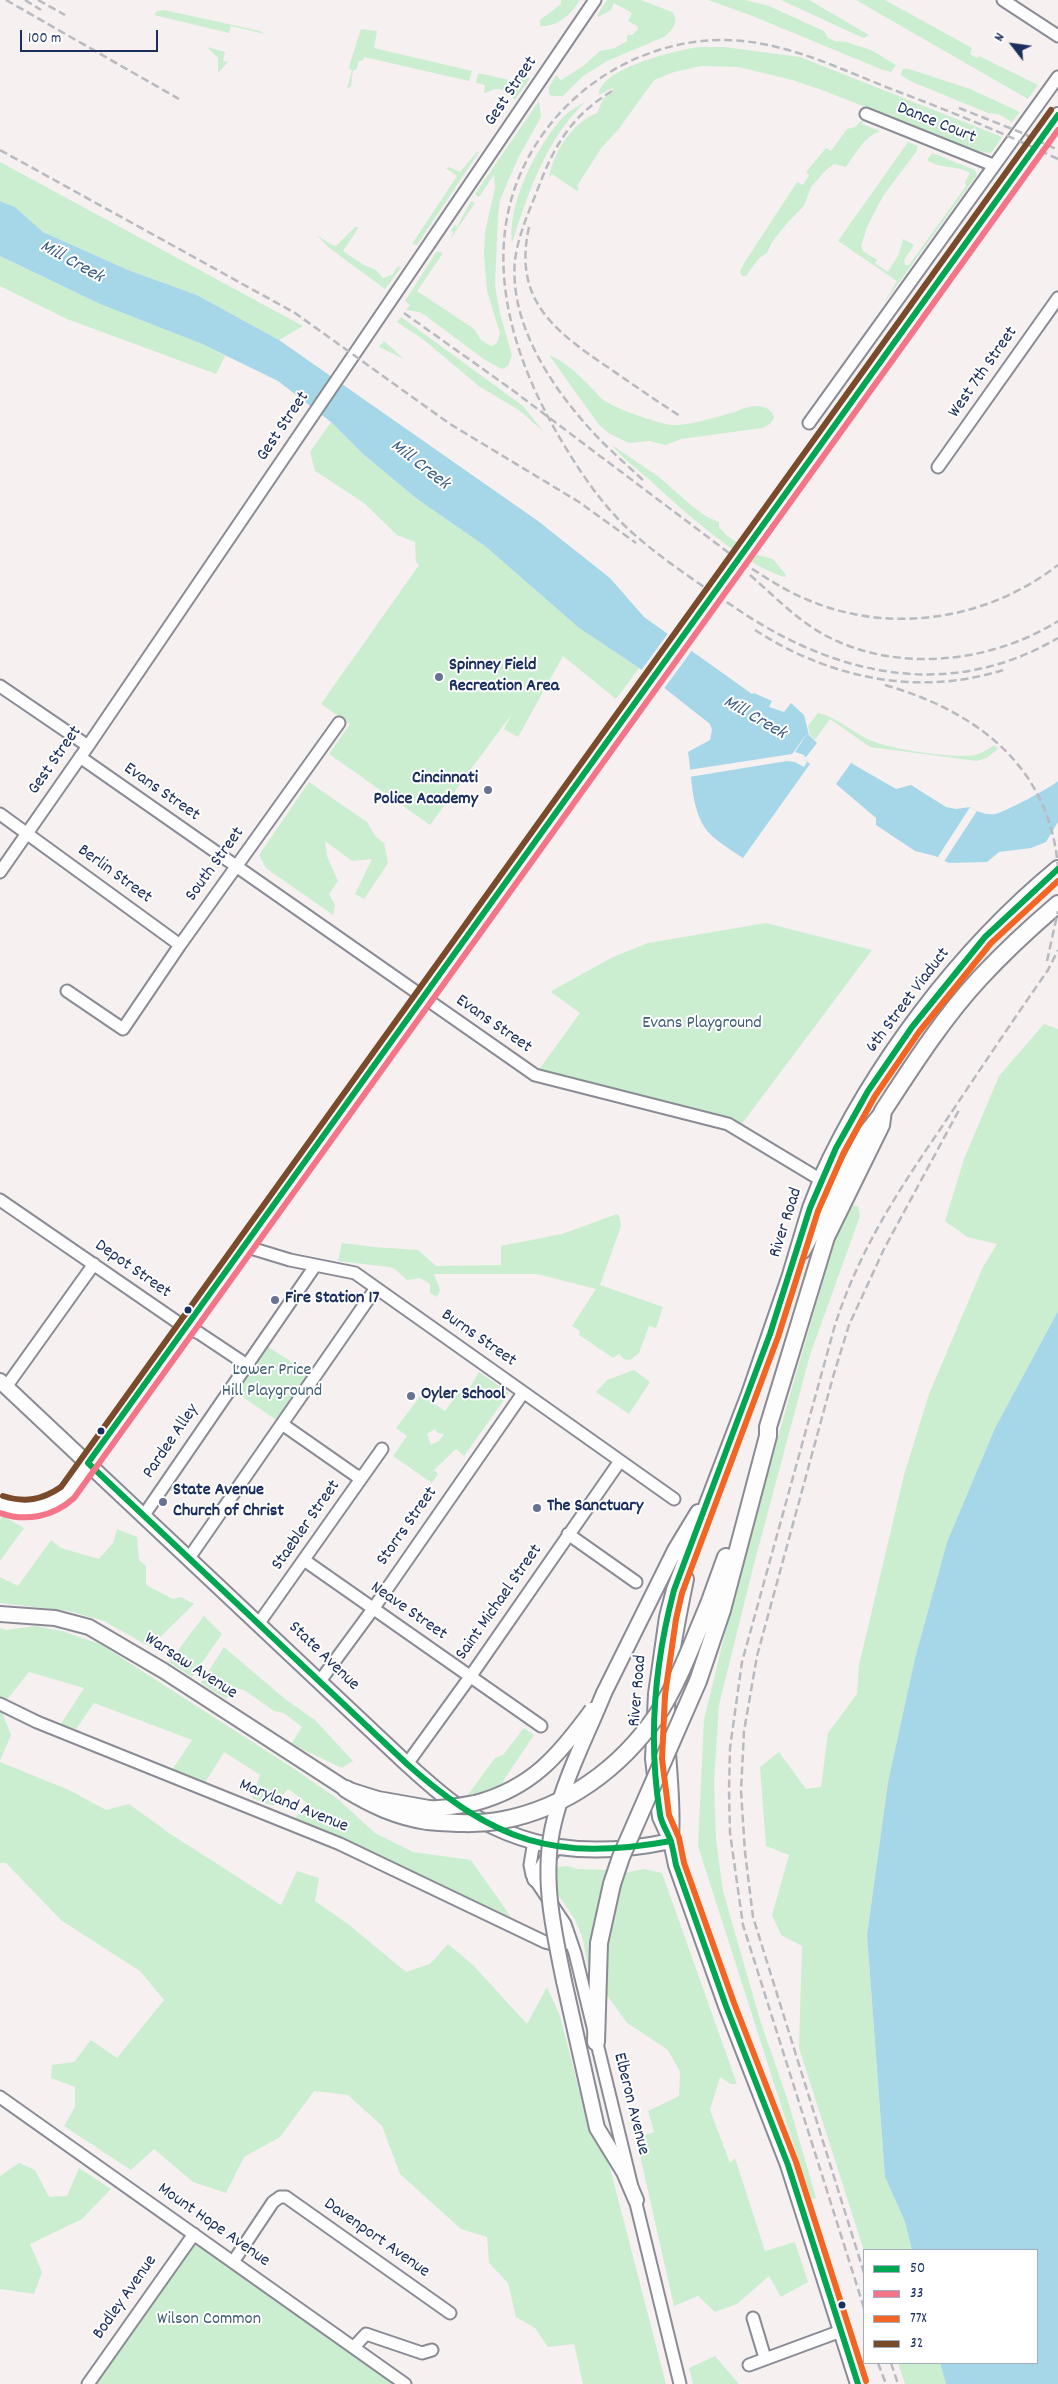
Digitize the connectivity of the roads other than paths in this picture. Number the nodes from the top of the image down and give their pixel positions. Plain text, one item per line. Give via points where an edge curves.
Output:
1 (595, 0) edge
2 (1010, 2) edge
3 (1058, 36) edge
4 (1058, 77) edge
5 (866, 114) dead end
6 (1058, 115) edge
7 (994, 165) junction
8 (1058, 298) edge
9 (809, 423) dead end
10 (938, 467) dead end
11 (0, 686) edge
12 (339, 723) dead end
13 (88, 746) junction
14 (80, 757) junction
15 (0, 814) edge
16 (28, 833) junction
17 (236, 868) junction
18 (1058, 869) edge
19 (0, 872) edge
20 (1058, 904) edge
21 (180, 945) junction
22 (67, 991) dead end
23 (871, 1134) junction
24 (821, 1180) junction
25 (1, 1204) edge
26 (247, 1242) junction
27 (94, 1264) junction
28 (315, 1266) junction
29 (789, 1278) junction
30 (376, 1288) junction
31 (186, 1328) junction
32 (247, 1364) junction
33 (3, 1384) edge
34 (523, 1392) junction
35 (282, 1424) junction
36 (382, 1449) dead end
37 (620, 1461) junction
38 (88, 1463) junction
39 (362, 1478) junction
40 (714, 1486) junction
41 (674, 1499) dead end
42 (0, 1504) edge
43 (144, 1515) junction
44 (568, 1534) junction
45 (189, 1558) junction
46 (304, 1560) junction
47 (636, 1582) dead end
48 (715, 1607) junction
49 (373, 1609) junction
50 (0, 1614) edge
51 (259, 1623) junction
52 (470, 1677) junction
53 (320, 1681) junction
54 (604, 1693) junction
55 (0, 1704) edge
56 (541, 1726) dead end
57 (407, 1764) junction
58 (346, 1788) joint
59 (428, 1815) junction
60 (671, 1841) junction
61 (534, 1842) junction
62 (556, 1846) junction
63 (535, 1879) junction
64 (571, 1943) junction
65 (596, 2042) junction
66 (0, 2097) edge
67 (636, 2200) junction
68 (194, 2234) junction
69 (233, 2262) junction
70 (450, 2313) dead end
71 (753, 2318) dead end
72 (841, 2331) junction
73 (354, 2348) junction
74 (432, 2350) dead end
75 (765, 2358) junction
76 (749, 2365) dead end
77 (88, 2384) edge
78 (405, 2384) edge
79 (680, 2384) edge
80 (858, 2384) edge

1 - 13 street, Gest Street
2 - 3 street
4 - 7 street
5 - 7 street, Dance Court
6 - 26 main road, bridge
7 - 9 street
8 - 10 street, West 7th Street
11 - 13 street
12 - 17 street, South Street
13 - 14 street, Gest Street
14 - 16 street, Gest Street
14 - 17 street, Evans Street
15 - 16 street, Berlin Street
16 - 19 street, Gest Street
16 - 21 street, Berlin Street
17 - 21 street, South Street
17 - 24 street, Evans Street via 535,1075 728,1124
18 - 24 highway, 6th Street Viaduct via 1007,914 971,953 889,1058
20 - 23 highway via 979,979 930,1041 884,1111 881,1124
21 - 22 street, South Street via 123,1029
23 - 29 main road, River Road
23 - 48 highway via 826,1237 759,1447
24 - 29 main road, River Road
25 - 27 street, Depot Street
26 - 28 street, Burns Street
26 - 31 main road
27 - 31 street, Depot Street
27 - 33 street
28 - 30 street, Burns Street via 355,1273
28 - 32 street, Pardee Alley
29 - 40 main road, River Road
30 - 34 street, Burns Street
30 - 35 street
31 - 32 street, Depot Street
31 - 38 main road
32 - 43 street, Pardee Alley
33 - 38 main road, State Avenue
34 - 37 street, Burns Street
34 - 49 street, Storrs Street
35 - 39 street
35 - 45 street
36 - 39 street, Staebler Street
37 - 41 street, Burns Street
37 - 44 street, Saint Michael Street
38 - 42 main road via 67,1493 53,1503 33,1510
38 - 43 main road, State Avenue
39 - 46 street, Staebler Street
40 - 54 main road via 675,1550
40 - 60 main road, River Road via 670,1602 656,1694 653,1759 656,1792 660,1817
43 - 45 main road, State Avenue
44 - 47 street
44 - 52 street, Saint Michael Street
45 - 51 main road, State Avenue
46 - 49 street, Neave Street
46 - 51 street, Staebler Street
48 - 59 highway, bridge via 658,1714 628,1751 596,1779 558,1802 502,1820 455,1824
48 - 65 highway, bridge via 698,1682 628,1840 612,1884 599,1942
49 - 52 street, Neave Street
49 - 53 street, Storrs Street
50 - 58 main road, Warsaw Avenue via 55,1618 89,1627 164,1671
51 - 53 main road, State Avenue
52 - 56 street, Neave Street
52 - 57 street, Saint Michael Street
53 - 57 main road, State Avenue
54 - 59 main road, bridge via 558,1754 534,1776 489,1799
54 - 67 main road, bridge via 561,1799 551,1840 549,1898 597,2128 624,2172
55 - 64 street, Maryland Avenue via 37,1722 340,1844 545,1942
57 - 61 main road, State Avenue via 457,1806 484,1822
58 - 59 highway via 378,1807 410,1818
60 - 62 main road, State Avenue via 604,1851
60 - 72 main road, River Road via 691,1912 788,2165
61 - 62 main road, State Avenue
61 - 63 street, Elberon Avenue via 530,1865
62 - 63 main road
63 - 64 street, Elberon Avenue via 560,1915
64 - 65 street, Elberon Avenue
65 - 67 street, Elberon Avenue
66 - 68 street, Mount Hope Avenue
67 - 79 street, Elberon Avenue
68 - 69 street, Mount Hope Avenue
68 - 77 street, Bodley Avenue
69 - 70 street, Davenport Avenue via 273,2202 280,2197 286,2198
69 - 73 street, Mount Hope Avenue
71 - 75 street
72 - 75 street
72 - 80 main road, River Road
73 - 74 street via 366,2334 422,2353
73 - 78 street, Mount Hope Avenue
75 - 76 street

